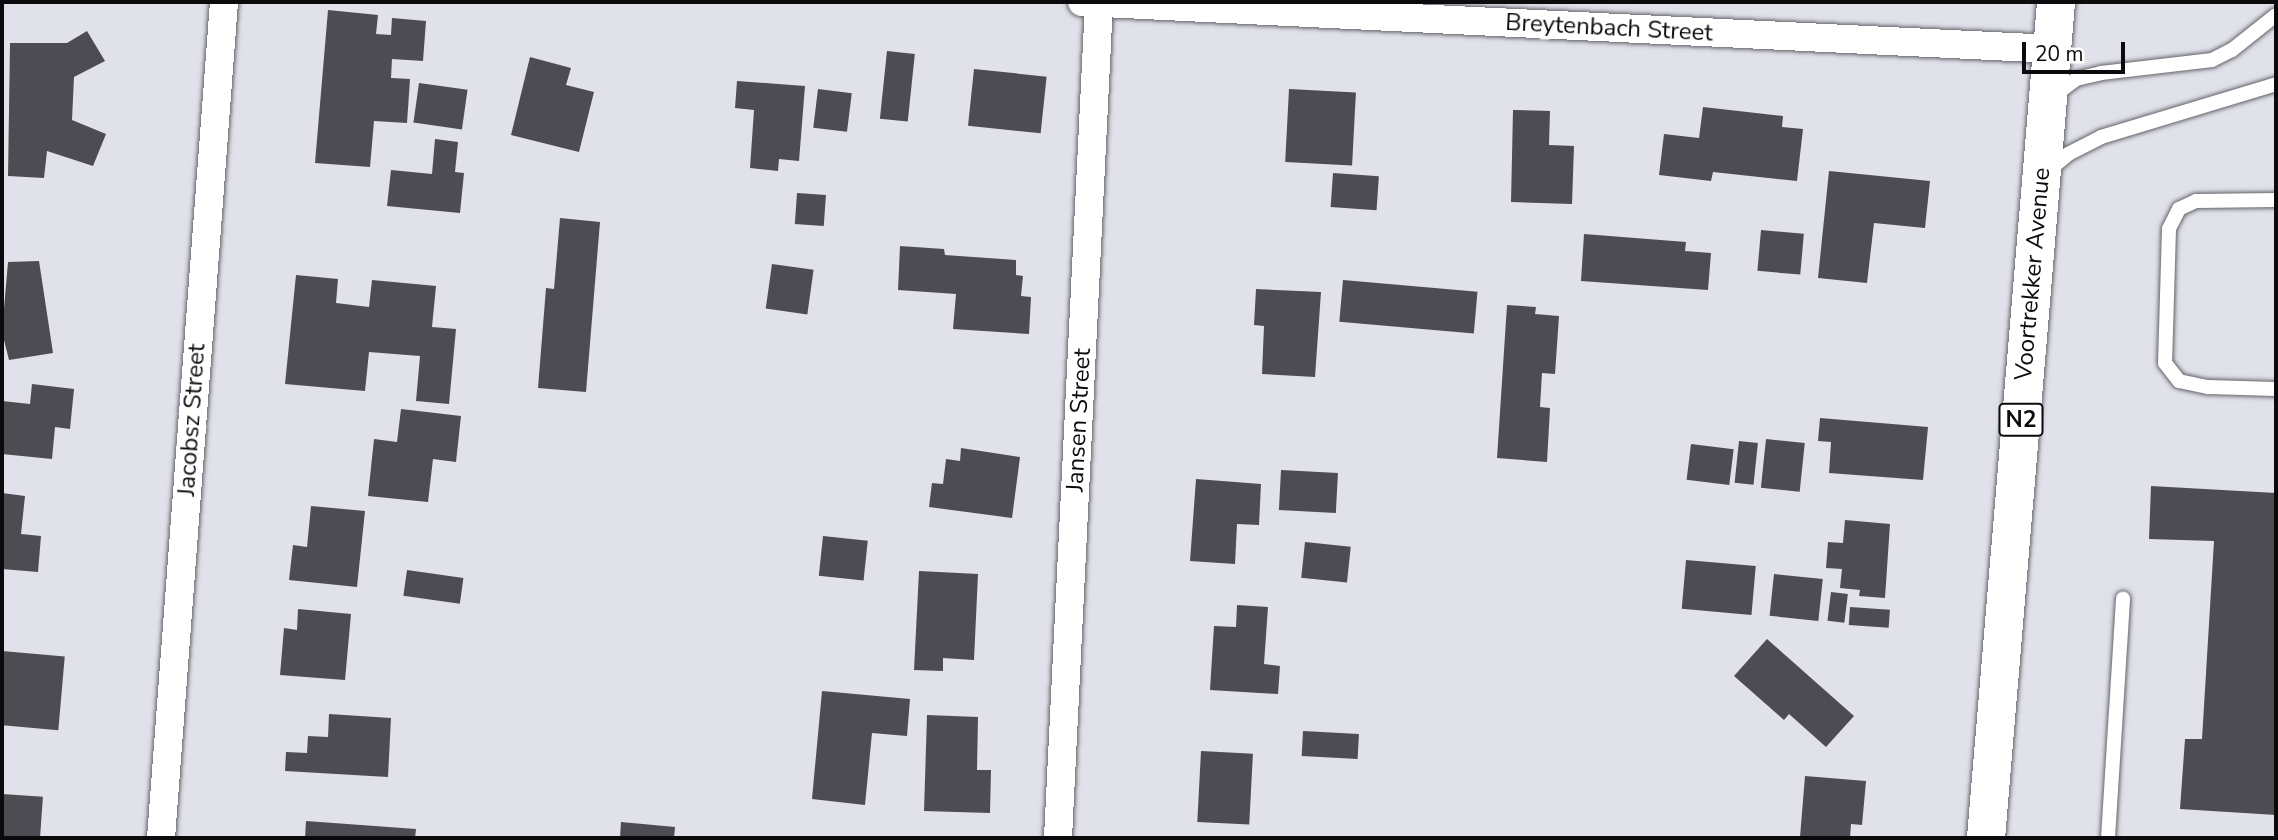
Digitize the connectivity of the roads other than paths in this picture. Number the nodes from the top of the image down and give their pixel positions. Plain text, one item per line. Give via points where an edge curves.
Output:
1 (224, 2) edge
2 (1094, 2) edge
3 (2056, 2) edge
4 (2276, 15) edge
5 (2053, 49) junction
6 (2276, 71) edge
7 (2269, 85) edge
8 (2048, 100) junction
9 (2041, 177) junction
10 (2276, 200) edge
11 (2276, 389) edge
12 (2123, 598) dead end
13 (161, 838) edge
14 (1058, 838) edge
15 (1986, 838) edge
16 (2108, 838) edge

1 - 13 street, Jacobsz Street
2 - 5 street, Breytenbach Street
2 - 14 street, Jansen Street
3 - 5 highway, Voortrekker Avenue / N2
4 - 8 lane via 2212,60 2076,79
5 - 8 highway, Voortrekker Avenue / N2
6 - 7 lane
7 - 9 lane via 2101,137 2068,153
8 - 9 highway, Voortrekker Avenue / N2
9 - 15 highway, Voortrekker Avenue / N2
10 - 11 lane via 2196,201 2179,209 2169,229 2165,363 2179,381 2208,387
12 - 16 lane

